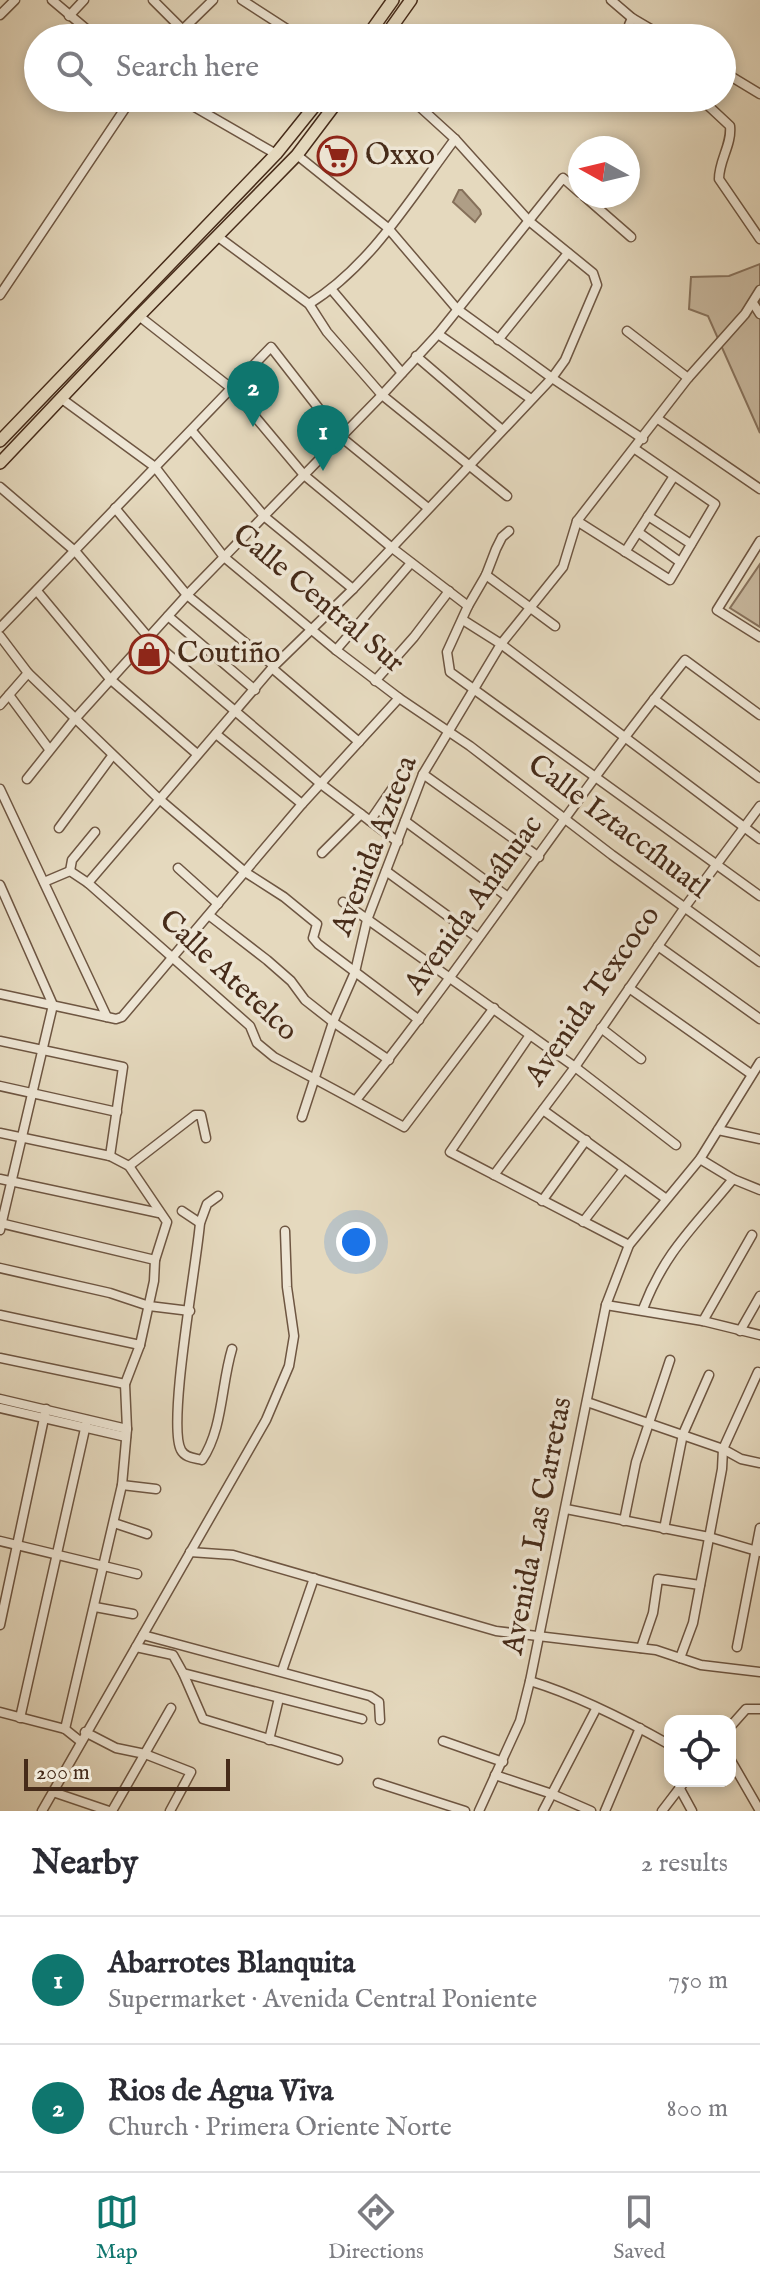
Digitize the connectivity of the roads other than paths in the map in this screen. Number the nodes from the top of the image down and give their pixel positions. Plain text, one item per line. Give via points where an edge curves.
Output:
1 (15, 0) edge
2 (52, 0) edge
3 (84, 0) edge
4 (153, 0) edge
5 (213, 0) edge
6 (242, 0) edge
7 (393, 0) edge
8 (411, 0) edge
9 (611, 0) edge
10 (0, 15) edge
11 (69, 16) junction
12 (632, 18) junction
13 (79, 24) edge
14 (177, 24) edge
15 (187, 24) edge
16 (279, 24) edge
17 (376, 24) edge
18 (394, 24) edge
19 (629, 24) edge
20 (642, 24) edge
21 (736, 79) edge
22 (760, 94) edge
23 (123, 112) edge
24 (203, 112) edge
25 (310, 112) edge
26 (329, 112) edge
27 (425, 112) edge
28 (715, 112) edge
29 (455, 139) junction
30 (276, 154) junction
31 (297, 155) junction
32 (568, 182) edge
33 (598, 208) edge
34 (529, 221) junction
35 (388, 228) junction
36 (217, 236) junction
37 (631, 237) dead end
38 (760, 239) edge
39 (568, 253) junction
40 (332, 290) junction
41 (760, 290) edge
42 (0, 295) edge
43 (753, 303) junction
44 (309, 304) junction
45 (457, 309) junction
46 (760, 314) edge
47 (139, 316) junction
48 (627, 331) dead end
49 (438, 334) junction
50 (498, 340) junction
51 (416, 356) junction
52 (402, 373) junction
53 (552, 378) junction
54 (688, 378) junction
55 (231, 388) junction
56 (382, 395) junction
57 (62, 399) junction
58 (531, 399) junction
59 (658, 419) junction
60 (501, 429) junction
61 (192, 431) junction
62 (341, 437) junction
63 (643, 439) junction
64 (0, 441) edge
65 (635, 449) junction
66 (0, 463) edge
67 (467, 465) junction
68 (155, 467) junction
69 (304, 475) junction
70 (674, 476) junction
71 (0, 487) edge
72 (760, 489) edge
73 (507, 496) dead end
74 (115, 508) junction
75 (428, 508) junction
76 (648, 516) junction
77 (265, 517) junction
78 (577, 521) junction
79 (509, 531) dead end
80 (638, 532) junction
81 (760, 541) edge
82 (691, 544) junction
83 (391, 547) junction
84 (76, 552) junction
85 (625, 552) junction
86 (224, 557) junction
87 (680, 562) junction
88 (411, 563) junction
89 (486, 575) junction
90 (353, 589) junction
91 (37, 591) junction
92 (449, 591) junction
93 (187, 595) junction
94 (468, 606) junction
95 (529, 608) junction
96 (168, 616) junction
97 (463, 620) junction
98 (555, 626) dead end
99 (0, 628) edge
100 (311, 629) junction
101 (0, 636) edge
102 (760, 637) edge
103 (149, 638) junction
104 (501, 644) junction
105 (336, 650) junction
106 (273, 667) junction
107 (28, 673) junction
108 (110, 679) junction
109 (375, 681) junction
110 (475, 689) junction
111 (255, 690) junction
112 (9, 695) junction
113 (399, 698) junction
114 (654, 699) junction
115 (0, 705) edge
116 (236, 710) junction
117 (760, 715) edge
118 (74, 720) junction
119 (448, 731) junction
120 (216, 734) junction
121 (625, 738) junction
122 (359, 742) junction
123 (49, 749) junction
124 (197, 754) junction
125 (112, 756) junction
126 (423, 774) junction
127 (596, 778) junction
128 (760, 778) edge
129 (27, 779) dead end
130 (321, 784) junction
131 (394, 786) dead end
132 (1, 797) edge
133 (158, 798) junction
134 (302, 804) junction
135 (760, 806) edge
136 (361, 814) junction
137 (566, 819) junction
138 (370, 821) junction
139 (405, 821) junction
140 (745, 827) junction
141 (59, 828) dead end
142 (95, 832) dead end
143 (760, 839) edge
144 (398, 842) junction
145 (322, 853) dead end
146 (539, 857) junction
147 (717, 864) junction
148 (178, 868) dead end
149 (70, 871) junction
150 (386, 871) junction
151 (245, 872) junction
152 (44, 882) junction
153 (88, 883) junction
154 (0, 885) edge
155 (760, 896) edge
156 (508, 897) junction
157 (343, 902) dead end
158 (218, 904) junction
159 (685, 907) junction
160 (210, 916) junction
161 (367, 920) junction
162 (478, 938) junction
163 (658, 946) junction
164 (172, 956) junction
165 (760, 962) edge
166 (355, 972) junction
167 (448, 979) junction
168 (629, 988) junction
169 (0, 994) edge
170 (53, 1005) junction
171 (494, 1008) junction
172 (107, 1017) junction
173 (760, 1019) edge
174 (419, 1020) junction
175 (333, 1022) junction
176 (601, 1028) junction
177 (530, 1035) junction
178 (0, 1041) edge
179 (42, 1052) junction
180 (641, 1059) dead end
181 (389, 1060) junction
182 (760, 1062) edge
183 (575, 1067) junction
184 (751, 1074) junction
185 (314, 1077) junction
186 (0, 1086) edge
187 (31, 1093) junction
188 (356, 1100) junction
189 (543, 1110) junction
190 (117, 1112) junction
191 (302, 1117) dead end
192 (718, 1130) junction
193 (0, 1133) edge
194 (21, 1138) junction
195 (206, 1138) dead end
196 (760, 1139) edge
197 (586, 1140) junction
198 (676, 1145) dead end
199 (110, 1156) junction
200 (700, 1159) junction
201 (129, 1166) junction
202 (624, 1169) junction
203 (494, 1175) junction
204 (0, 1179) edge
205 (733, 1179) junction
206 (11, 1181) junction
207 (760, 1190) edge
208 (218, 1196) dead end
209 (665, 1198) junction
210 (542, 1201) junction
211 (182, 1211) dead end
212 (159, 1213) junction
213 (583, 1222) junction
214 (200, 1223) junction
215 (1, 1225) edge
216 (285, 1231) dead end
217 (752, 1235) dead end
218 (629, 1245) junction
219 (155, 1260) junction
220 (0, 1268) edge
221 (760, 1296) edge
222 (606, 1305) junction
223 (149, 1306) junction
224 (643, 1309) junction
225 (190, 1311) junction
226 (0, 1315) edge
227 (703, 1321) junction
228 (740, 1331) junction
229 (760, 1335) edge
230 (140, 1345) junction
231 (232, 1349) dead end
232 (0, 1358) edge
233 (670, 1360) dead end
234 (758, 1372) dead end
235 (709, 1375) dead end
236 (125, 1384) junction
237 (587, 1402) junction
238 (1, 1405) edge
239 (45, 1413) junction
240 (648, 1423) junction
241 (87, 1424) junction
242 (127, 1433) junction
243 (683, 1434) junction
244 (723, 1449) junction
245 (760, 1463) edge
246 (122, 1485) junction
247 (156, 1489) dead end
248 (566, 1509) junction
249 (624, 1521) junction
250 (114, 1523) junction
251 (760, 1528) edge
252 (664, 1529) junction
253 (147, 1534) dead end
254 (709, 1537) junction
255 (0, 1541) edge
256 (18, 1545) junction
257 (190, 1552) junction
258 (758, 1552) edge
259 (58, 1554) junction
260 (103, 1566) junction
261 (137, 1574) dead end
262 (314, 1578) junction
263 (700, 1585) junction
264 (95, 1607) junction
265 (133, 1614) dead end
266 (0, 1625) edge
267 (143, 1635) junction
268 (541, 1635) junction
269 (136, 1647) junction
270 (737, 1647) dead end
271 (641, 1648) junction
272 (680, 1658) junction
273 (282, 1671) junction
274 (760, 1672) edge
275 (183, 1673) junction
276 (530, 1681) junction
277 (279, 1698) junction
278 (171, 1708) dead end
279 (596, 1709) junction
280 (760, 1709) edge
281 (0, 1712) edge
282 (20, 1718) junction
283 (362, 1719) dead end
284 (380, 1720) dead end
285 (736, 1720) edge
286 (640, 1728) junction
287 (65, 1729) junction
288 (85, 1732) junction
289 (269, 1740) junction
290 (80, 1741) junction
291 (443, 1741) dead end
292 (664, 1742) edge
293 (145, 1754) junction
294 (338, 1760) dead end
295 (503, 1762) junction
296 (736, 1769) edge
297 (495, 1775) junction
298 (378, 1783) dead end
299 (680, 1787) edge
300 (683, 1787) edge
301 (53, 1792) junction
302 (552, 1794) junction
303 (42, 1811) edge
304 (110, 1811) edge
305 (170, 1811) edge
306 (465, 1811) edge
307 (479, 1811) edge
308 (543, 1811) edge
309 (591, 1811) edge
310 (605, 1811) edge
311 (662, 1811) edge
312 (692, 1811) edge
313 (760, 1811) edge

1 - 10 street
2 - 11 street
3 - 11 street
4 - 14 street
5 - 15 street
6 - 16 street
7 - 17 main road
8 - 18 main road
9 - 12 street
11 - 13 street
12 - 19 street
12 - 20 street
21 - 22 street
23 - 42 street
24 - 30 street
25 - 30 main road
26 - 31 main road
27 - 29 street
28 - 38 street via 730,126 731,135 719,179
29 - 34 street
29 - 35 street
30 - 64 main road
31 - 35 street
31 - 36 main road
32 - 34 street via 563,178
33 - 37 street
34 - 39 street
34 - 45 street
35 - 40 street
35 - 45 street
36 - 44 street
36 - 47 main road
39 - 50 street
39 - 53 street via 593,273 597,285
40 - 44 street
40 - 52 street
41 - 43 street
43 - 46 street
43 - 54 street
44 - 56 street
45 - 49 street
45 - 50 street
47 - 55 street
47 - 57 main road
48 - 54 street
49 - 51 street
49 - 58 street
50 - 53 street
51 - 52 street
51 - 60 street
52 - 56 street
53 - 58 street
53 - 63 street
54 - 59 street
55 - 61 street
55 - 62 street via 271,347
55 - 69 street
56 - 62 street
56 - 67 street
57 - 66 main road
57 - 68 street, Calle Central Sur
58 - 60 street
59 - 63 street
59 - 72 street
60 - 67 street
61 - 68 street
61 - 77 street
62 - 69 street
62 - 75 street
63 - 65 street
65 - 70 street
65 - 78 street
67 - 73 street
67 - 75 street
68 - 74 street
68 - 86 street, Calle Central Sur
69 - 77 street
69 - 83 street
70 - 76 street
70 - 82 street via 715,504
71 - 84 street
74 - 84 street
74 - 93 street
75 - 83 street
76 - 80 street
76 - 82 street
77 - 86 street
77 - 90 street
78 - 85 street
78 - 95 street, Avenida Azteca via 563,567
79 - 89 street
80 - 85 street
80 - 87 street
81 - 102 street via 717,610
82 - 87 street
83 - 88 street
83 - 90 street
84 - 91 street
84 - 103 street
85 - 87 street via 670,580
86 - 93 street
86 - 100 street, Calle Central Sur
88 - 92 street
88 - 105 street
89 - 94 street
89 - 95 street
90 - 100 street
91 - 99 street
91 - 108 street
92 - 94 street
92 - 109 street
93 - 96 street
93 - 106 street
94 - 97 street
95 - 98 street
95 - 104 street, Avenida Azteca
96 - 103 street
96 - 111 street
97 - 104 street
97 - 110 street via 447,652 450,672
100 - 105 street, Calle Central Sur
100 - 106 street
101 - 107 street
103 - 108 street
103 - 116 street
104 - 110 street, Avenida Azteca
104 - 121 street
105 - 109 street, Calle Central Sur
106 - 111 street
106 - 122 street
107 - 112 street
107 - 118 street
108 - 118 street
108 - 124 street
109 - 113 street, Calle Central Sur
110 - 119 street, Avenida Azteca
110 - 127 street
111 - 116 street
112 - 115 street
112 - 123 street
113 - 119 street, Calle Central Sur
113 - 122 street
114 - 117 street, Avenida Anáhuac via 685,660
114 - 121 street, Avenida Anáhuac
114 - 128 street
116 - 120 street
116 - 130 street
118 - 123 street
118 - 125 street
119 - 126 street, Avenida Azteca
119 - 137 street, Calle Iztaccíhuatl
120 - 124 street
120 - 134 street
121 - 127 street, Avenida Anáhuac
121 - 140 street
122 - 130 street
123 - 129 street
124 - 133 street
125 - 133 street
125 - 141 street
126 - 139 street, Avenida Azteca
126 - 146 street
127 - 137 street, Avenida Anáhuac
127 - 147 street
130 - 134 street
130 - 136 street
131 - 138 street
132 - 152 street
133 - 151 street
133 - 153 street
134 - 151 street
135 - 140 street, Avenida Texcoco
136 - 138 street
136 - 145 street
137 - 146 street, Avenida Anáhuac
137 - 159 street, Calle Iztaccíhuatl
138 - 144 street
139 - 144 street, Avenida Azteca
139 - 156 street
140 - 143 street
140 - 147 street, Avenida Texcoco
142 - 149 street via 72,860
144 - 150 street, Avenida Azteca
146 - 156 street, Avenida Anáhuac
147 - 155 street
147 - 159 street, Avenida Texcoco
148 - 158 street
149 - 152 street
149 - 153 street, Calle Atetelco
150 - 161 street, Avenida Azteca
150 - 162 street
151 - 158 street
151 - 166 street via 317,924 313,938
152 - 172 street
153 - 164 street, Calle Atetelco
154 - 170 street
156 - 162 street, Avenida Anáhuac
157 - 161 street
158 - 160 street
159 - 163 street, Avenida Texcoco
159 - 165 street, Calle Iztaccíhuatl
160 - 164 street
160 - 175 street
161 - 166 street, Avenida Azteca
161 - 167 street
162 - 167 street, Avenida Anáhuac
163 - 168 street, Avenida Texcoco
163 - 173 street
164 - 172 street via 122,1017
164 - 185 street, Calle Atetelco via 250,1026 257,1043
166 - 174 street
166 - 175 street, Avenida Azteca
167 - 171 street
167 - 174 street, Avenida Anáhuac
168 - 176 street, Avenida Texcoco
168 - 184 street
169 - 170 street
170 - 172 street
170 - 179 street
171 - 177 street
171 - 188 street, Calle Atetelco via 404,1127
174 - 181 street, Avenida Anáhuac
175 - 181 street
175 - 185 street, Avenida Azteca
176 - 180 street
176 - 183 street, Avenida Texcoco
177 - 183 street
177 - 203 street via 450,1152
178 - 179 street
179 - 187 street
179 - 190 street via 123,1067
181 - 188 street, Avenida Anáhuac
182 - 184 street, Avenida Las Carretas
183 - 189 street, Avenida Texcoco
183 - 198 street
184 - 192 street, Avenida Las Carretas
185 - 188 street, Calle Atetelco
185 - 191 street, Avenida Azteca
186 - 187 street
187 - 190 street
187 - 194 street
189 - 197 street
189 - 203 street, Avenida Texcoco
190 - 199 street
192 - 196 street
192 - 200 street, Avenida Las Carretas
193 - 194 street
194 - 199 street
194 - 206 street
195 - 201 street via 203,1119 195,1115
197 - 202 street
197 - 210 street
199 - 201 street
200 - 205 street
200 - 209 street, Avenida Las Carretas
201 - 212 street
202 - 209 street
202 - 213 street
203 - 210 street
204 - 206 street
205 - 207 street
205 - 224 street via 668,1257
206 - 212 street
206 - 215 street
208 - 214 street via 207,1204
209 - 218 street, Avenida Las Carretas
210 - 213 street
211 - 214 street
212 - 219 street via 167,1222
213 - 218 street
214 - 225 street
215 - 219 street
216 - 257 street via 294,1336 289,1366 266,1420
217 - 227 street
218 - 222 street, Avenida Las Carretas
219 - 223 street
220 - 223 street
221 - 228 street
222 - 224 street
222 - 237 street, Avenida Las Carretas
223 - 225 street
223 - 230 street
224 - 227 street
225 - 231 street via 177,1430 186,1456 202,1460 208,1452
226 - 230 street
227 - 228 street
228 - 229 street
230 - 236 street
232 - 236 street
233 - 240 street
234 - 244 street
235 - 243 street
236 - 242 street
237 - 240 street
237 - 248 street, Avenida Las Carretas
238 - 239 street
239 - 241 street
239 - 256 street
240 - 243 street
240 - 249 street
241 - 242 street
241 - 259 street
242 - 246 street
243 - 244 street
243 - 252 street
244 - 245 street
244 - 254 street
246 - 247 street
246 - 250 street
248 - 249 street
248 - 268 street, Avenida Las Carretas
249 - 252 street
250 - 253 street
250 - 260 street
251 - 258 street
252 - 254 street
254 - 258 street
254 - 263 street
255 - 256 street
256 - 259 street
256 - 266 street
257 - 262 street via 233,1555
257 - 267 street
258 - 270 street
259 - 260 street
259 - 282 street
260 - 261 street
260 - 264 street
262 - 268 street via 496,1631
262 - 273 street
263 - 271 street via 658,1579
263 - 272 street
264 - 265 street
264 - 287 street
267 - 269 street
267 - 273 street
268 - 271 street
268 - 276 street, Avenida Las Carretas
269 - 275 street via 173,1655
269 - 288 street
271 - 272 street
272 - 274 street
273 - 284 street via 370,1696 379,1702
275 - 277 street
275 - 289 street via 203,1719
276 - 279 street
276 - 295 street, Avenida Las Carretas
277 - 283 street
277 - 289 street
278 - 293 street
279 - 286 street
279 - 302 street
280 - 285 street via 746,1709
281 - 282 street
282 - 287 street
286 - 292 street
286 - 310 street
287 - 290 street
288 - 290 street
288 - 293 street via 116,1748
289 - 294 street
290 - 301 street
291 - 295 street
293 - 304 street
293 - 305 street via 191,1772
295 - 297 street, Avenida Las Carretas
296 - 313 street
297 - 302 street
297 - 307 street, Avenida Las Carretas
298 - 306 street
299 - 311 street
300 - 312 street
301 - 303 street
301 - 304 street
302 - 308 street
302 - 309 street

